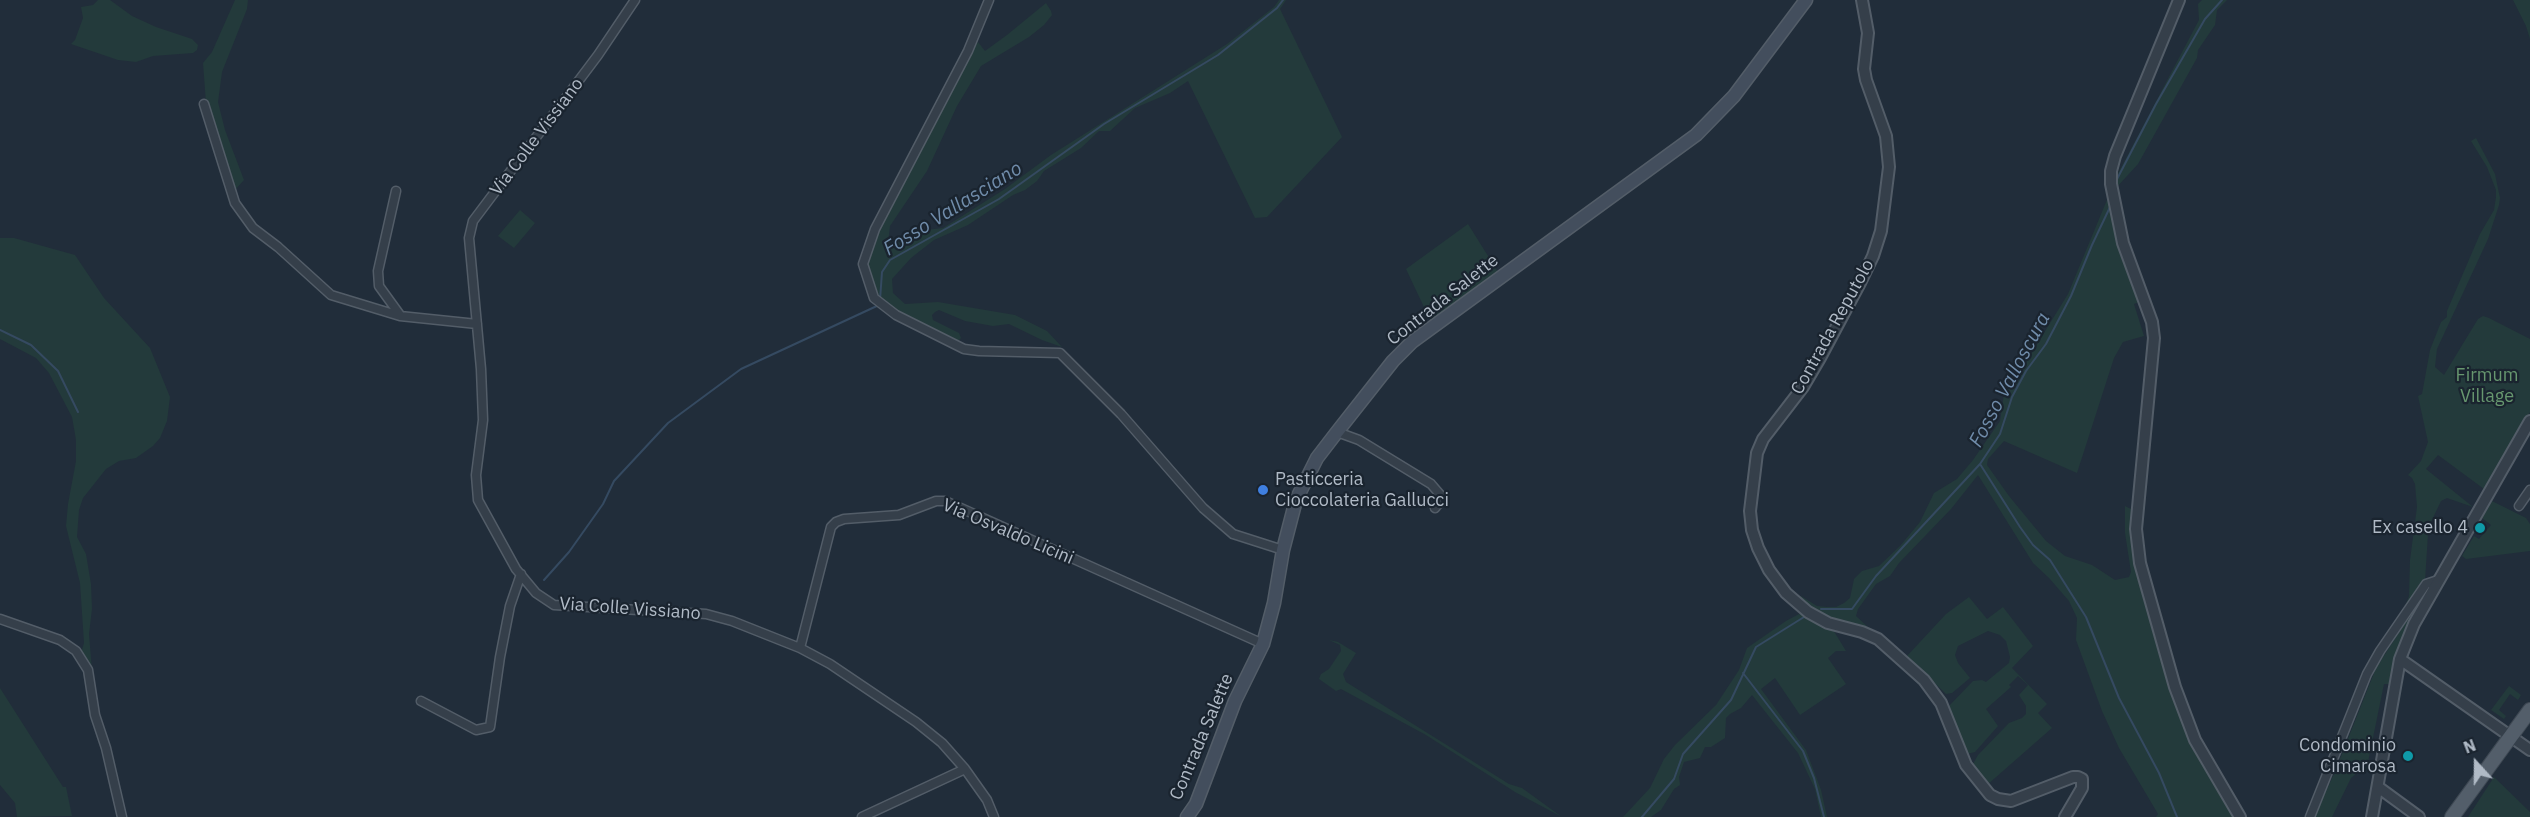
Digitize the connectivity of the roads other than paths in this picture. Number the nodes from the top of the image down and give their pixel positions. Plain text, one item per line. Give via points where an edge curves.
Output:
1 (635, 0) edge
2 (989, 0) edge
3 (1806, 0) edge
4 (1862, 0) edge
5 (2179, 0) edge
6 (204, 104) dead end
7 (396, 191) dead end
8 (400, 316) junction
9 (477, 324) junction
10 (2530, 421) edge
11 (1337, 432) junction
12 (2530, 490) edge
13 (2518, 506) dead end
14 (1435, 508) dead end
15 (1283, 550) junction
16 (521, 574) junction
17 (2438, 580) junction
18 (0, 619) edge
19 (1263, 644) junction
20 (800, 648) junction
21 (2400, 659) junction
22 (421, 701) dead end
23 (2530, 710) edge
24 (2511, 737) junction
25 (2530, 750) edge
26 (965, 769) junction
27 (2479, 782) junction
28 (2378, 787) junction
29 (122, 817) edge
30 (862, 817) edge
31 (994, 817) edge
32 (1188, 817) edge
33 (2065, 817) edge
34 (2240, 817) edge
35 (2310, 817) edge
36 (2372, 817) edge
37 (2419, 817) edge
38 (2452, 817) edge
39 (2462, 817) edge

1 - 9 street, Via Colle Vissiano via 473,221 469,238
2 - 15 street via 968,51 875,229 863,264 870,289 880,304 896,315 964,349 1059,353 1121,414 1203,508 1233,534
3 - 11 main road, Contrada Salette via 1734,96 1696,135 1413,342 1393,361
4 - 33 street, Contrada Reputolo via 1868,33 1864,69 1886,136 1889,167 1881,231 1860,283 1820,357 1756,453 1752,530 1765,563 1786,593 1828,623 1878,639 1924,680 1941,703 1966,765 1990,795 2012,801 2073,777 2082,779 2082,788
5 - 34 street via 2111,171 2123,243 2152,322 2154,338 2136,529 2140,563 2175,687 2195,740
6 - 8 street via 235,203 254,228 331,295
7 - 8 street via 378,271 379,286
8 - 9 street
9 - 16 street, Via Colle Vissiano via 483,420 476,475 478,500
10 - 17 street
11 - 14 street via 1359,440 1431,484 1443,498
11 - 15 main road, Contrada Salette via 1305,479
12 - 13 street
15 - 19 main road, Contrada Salette via 1275,603
16 - 20 street, Via Colle Vissiano via 536,593 554,605 706,614
16 - 22 street via 510,606 490,727 476,730
17 - 21 street
17 - 35 street via 2426,584 2367,674
18 - 29 street via 60,640 76,651 88,670 95,715
19 - 20 street, Via Osvaldo Licini via 945,501 936,501 899,515 844,519 831,526
19 - 32 main road, Contrada Salette
20 - 26 street, Via Colle Vissiano via 916,722
21 - 24 street
21 - 28 street
23 - 24 main road
24 - 25 street
24 - 27 main road
26 - 30 street
26 - 31 street, Via Colle Vissiano
27 - 38 main road
27 - 39 main road
28 - 36 street
28 - 37 street

